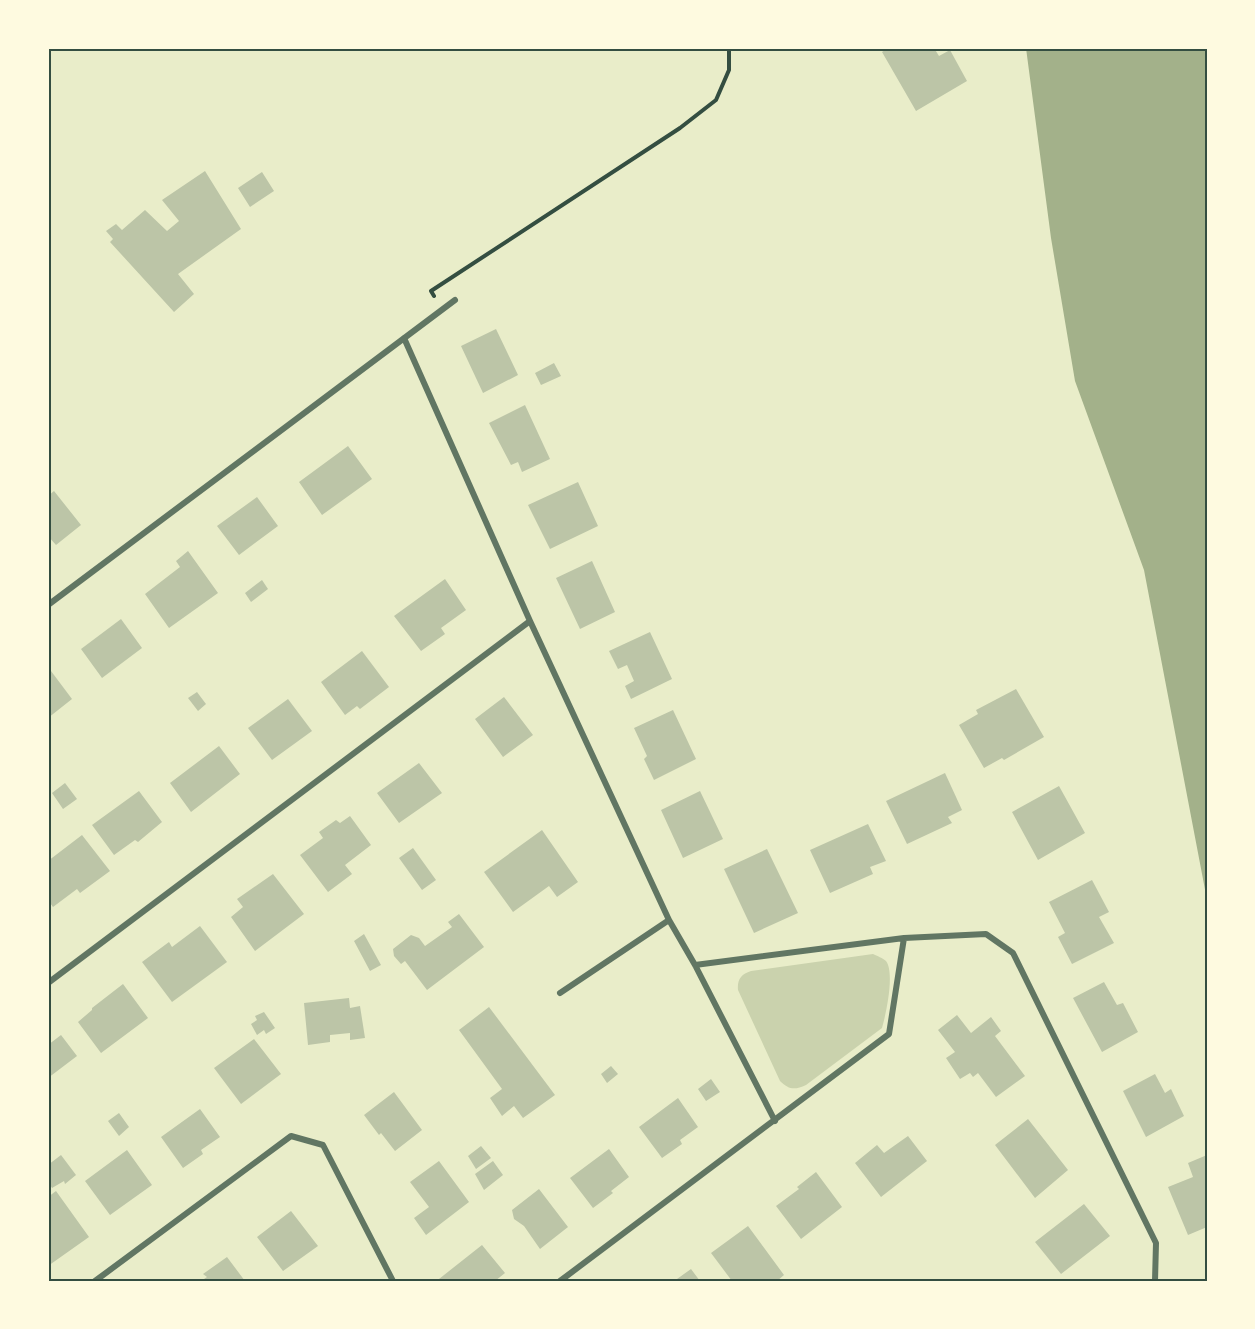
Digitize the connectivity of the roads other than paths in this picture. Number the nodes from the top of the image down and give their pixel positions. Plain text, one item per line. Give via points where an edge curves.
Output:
1 (455, 300) dead end
2 (404, 338) junction
3 (48, 605) edge
4 (530, 621) junction
5 (669, 920) junction
6 (904, 938) junction
7 (695, 965) junction
8 (48, 983) edge
9 (560, 993) dead end
10 (775, 1121) junction
11 (95, 1281) edge
12 (393, 1281) edge
13 (560, 1281) edge
14 (1155, 1281) edge

1 - 2 street
2 - 3 street
2 - 4 street
4 - 5 street
4 - 8 street
5 - 7 street
5 - 9 street
6 - 7 street
6 - 10 street via 890,1034
6 - 14 street via 986,934 1013,952 1156,1243
7 - 10 street
10 - 13 street
11 - 12 street via 291,1136 323,1145

